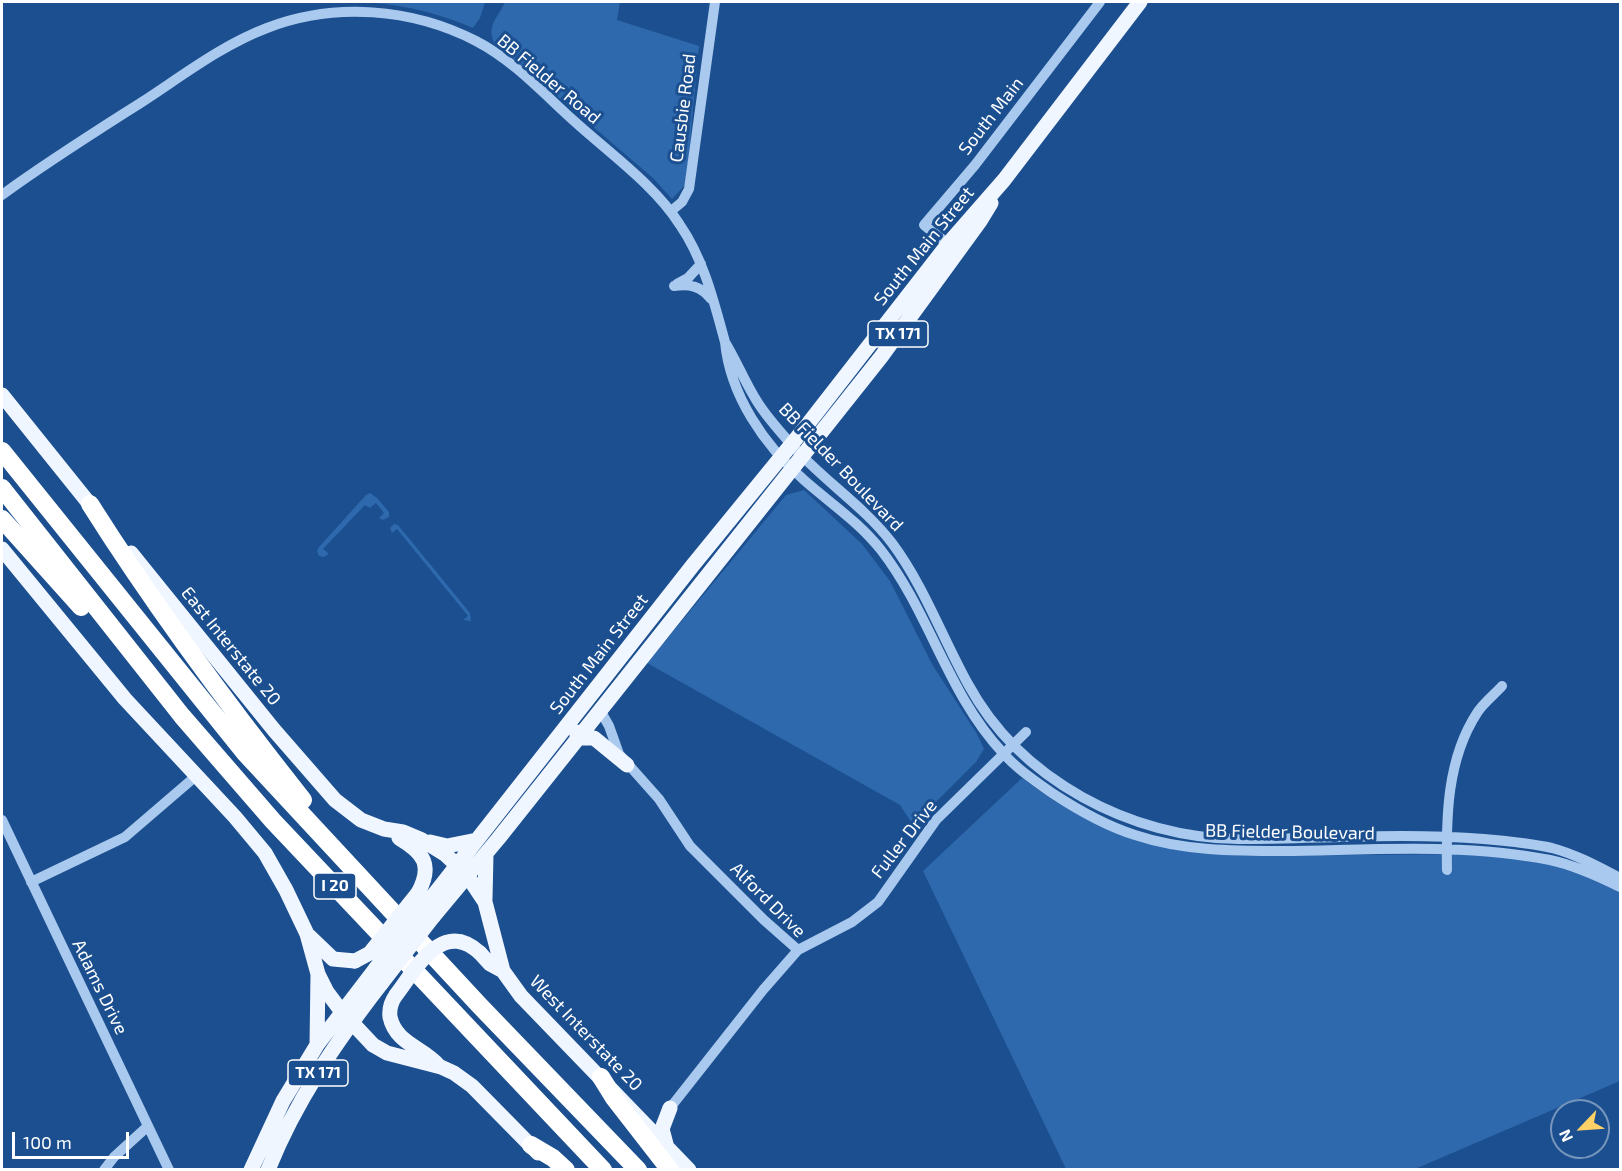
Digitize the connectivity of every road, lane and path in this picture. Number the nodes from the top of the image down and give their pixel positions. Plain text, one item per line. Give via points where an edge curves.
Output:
1 (715, 2) edge
2 (1100, 2) edge
3 (1140, 2) edge
4 (1004, 180) junction
5 (2, 195) edge
6 (671, 212) junction
7 (948, 243) junction
8 (701, 264) junction
9 (715, 306) junction
10 (725, 342) joint
11 (2, 395) edge
12 (2, 451) edge
13 (791, 456) junction
14 (2, 488) edge
15 (90, 504) junction
16 (2, 519) edge
17 (2, 549) edge
18 (134, 657) junction
19 (606, 675) junction
20 (1502, 686) dead end
21 (583, 704) junction
22 (600, 710) junction
23 (1026, 732) dead end
24 (577, 738) junction
25 (1013, 745) junction
26 (1004, 754) junction
27 (627, 765) junction
28 (196, 776) junction
29 (2, 820) edge
30 (384, 830) junction
31 (1448, 836) junction
32 (323, 838) junction
33 (422, 840) junction
34 (477, 840) junction
35 (1447, 850) junction
36 (486, 854) junction
37 (462, 870) junction
38 (1448, 870) dead end
39 (1620, 878) edge
40 (31, 882) junction
41 (1620, 887) edge
42 (428, 902) junction
43 (485, 903) junction
44 (307, 934) junction
45 (798, 950) junction
46 (503, 971) junction
47 (318, 974) junction
48 (347, 1017) junction
49 (373, 1044) junction
50 (317, 1045) junction
51 (335, 1046) junction
52 (441, 1067) junction
53 (601, 1077) junction
54 (670, 1108) junction
55 (640, 1116) junction
56 (147, 1126) junction
57 (666, 1144) junction
58 (531, 1145) junction
59 (104, 1170) edge
60 (169, 1170) edge
61 (251, 1170) edge
62 (268, 1170) edge
63 (553, 1170) edge
64 (566, 1170) edge
65 (603, 1170) edge
66 (638, 1170) edge
67 (670, 1170) edge
68 (689, 1170) edge

1 - 6 street, Causbie Road via 689,189
2 - 7 street, South Main via 924,225
3 - 4 main road, South Main Street / TX 171
4 - 7 main road, South Main Street / TX 171
4 - 13 main road, South Main Street / TX 171 via 980,221 881,357
5 - 6 street, BB Fielder Road via 243,39 288,21 357,12 417,18 460,33 492,51 509,62
6 - 8 street, BB Fielder Road
7 - 13 main road, South Main Street / TX 171
8 - 9 street, BB Fielder Road
8 - 9 street via 674,286 690,285 704,290
9 - 10 street, BB Fielder Road
10 - 13 street, BB Fielder Boulevard
11 - 15 main road, East Interstate 20
12 - 32 highway, I 20 via 245,753
13 - 19 main road, South Main Street / TX 171
13 - 22 main road, South Main Street / TX 171
13 - 25 street, BB Fielder Boulevard via 874,522 892,543 919,584 968,685
13 - 26 street, BB Fielder Boulevard via 803,480 865,531 891,563 957,690
14 - 18 highway, I 20
15 - 30 main road, East Interstate 20 via 335,800 361,820
15 - 32 highway via 191,654 308,806
16 - 18 highway via 115,645
17 - 28 main road via 125,699
18 - 65 highway, I 20 via 273,821
19 - 21 main road, South Main Street / TX 171
19 - 22 main road
20 - 31 street via 1477,712 1462,741 1454,765
21 - 24 main road via 587,710
21 - 34 main road, South Main Street / TX 171
22 - 24 main road, South Main Street / TX 171
22 - 27 street, Alford Drive
23 - 25 street, Fuller Drive
24 - 27 main road via 594,738
24 - 36 main road, South Main Street / TX 171
25 - 26 street, Fuller Drive
25 - 31 street, BB Fielder Boulevard via 1069,789 1140,823 1173,832 1238,839
26 - 35 street, BB Fielder Boulevard via 1030,778 1098,820 1169,844 1239,851
26 - 45 street, Fuller Drive via 936,820 878,902 852,922
27 - 45 street, Alford Drive via 659,799 690,846
28 - 40 street via 125,837
28 - 44 main road via 265,853
29 - 40 street, Adams Drive
30 - 33 main road, East Interstate 20
30 - 42 main road via 416,848 422,856
31 - 35 street
31 - 39 street, BB Fielder Boulevard via 1553,849
32 - 66 highway, I 20
33 - 34 main road via 447,846
33 - 37 main road, East Interstate 20
34 - 37 main road, South Main Street / TX 171
35 - 38 street
35 - 41 street, BB Fielder Boulevard via 1482,850 1552,861
36 - 37 main road, South Main Street / TX 171
36 - 43 main road
37 - 42 main road, South Main Street / TX 171
37 - 43 main road, West Interstate 20
40 - 56 street, Adams Drive
42 - 44 main road, bridge via 355,961 333,959
42 - 48 main road, South Main Street / TX 171, bridge
43 - 46 main road, West Interstate 20
44 - 47 main road
45 - 54 street, Alford Drive
46 - 52 main road, bridge via 463,942 449,941 430,951 392,1001 390,1012 395,1031
46 - 53 main road, West Interstate 20 via 521,996
47 - 48 main road
47 - 50 main road
48 - 49 main road
48 - 50 main road, South Main Street / TX 171
48 - 51 main road, South Main Street / TX 171
49 - 51 main road via 353,1041
49 - 52 main road via 387,1053
50 - 61 main road, South Main Street / TX 171 via 283,1101
51 - 62 main road, South Main Street / TX 171 via 296,1110
52 - 58 main road via 472,1086
53 - 55 main road, West Interstate 20
53 - 67 highway
54 - 55 main road via 653,1118
54 - 57 main road via 662,1129
55 - 57 main road, West Interstate 20
56 - 59 street
56 - 60 street, Adams Drive
57 - 68 main road, West Interstate 20
58 - 63 main road
58 - 64 highway

